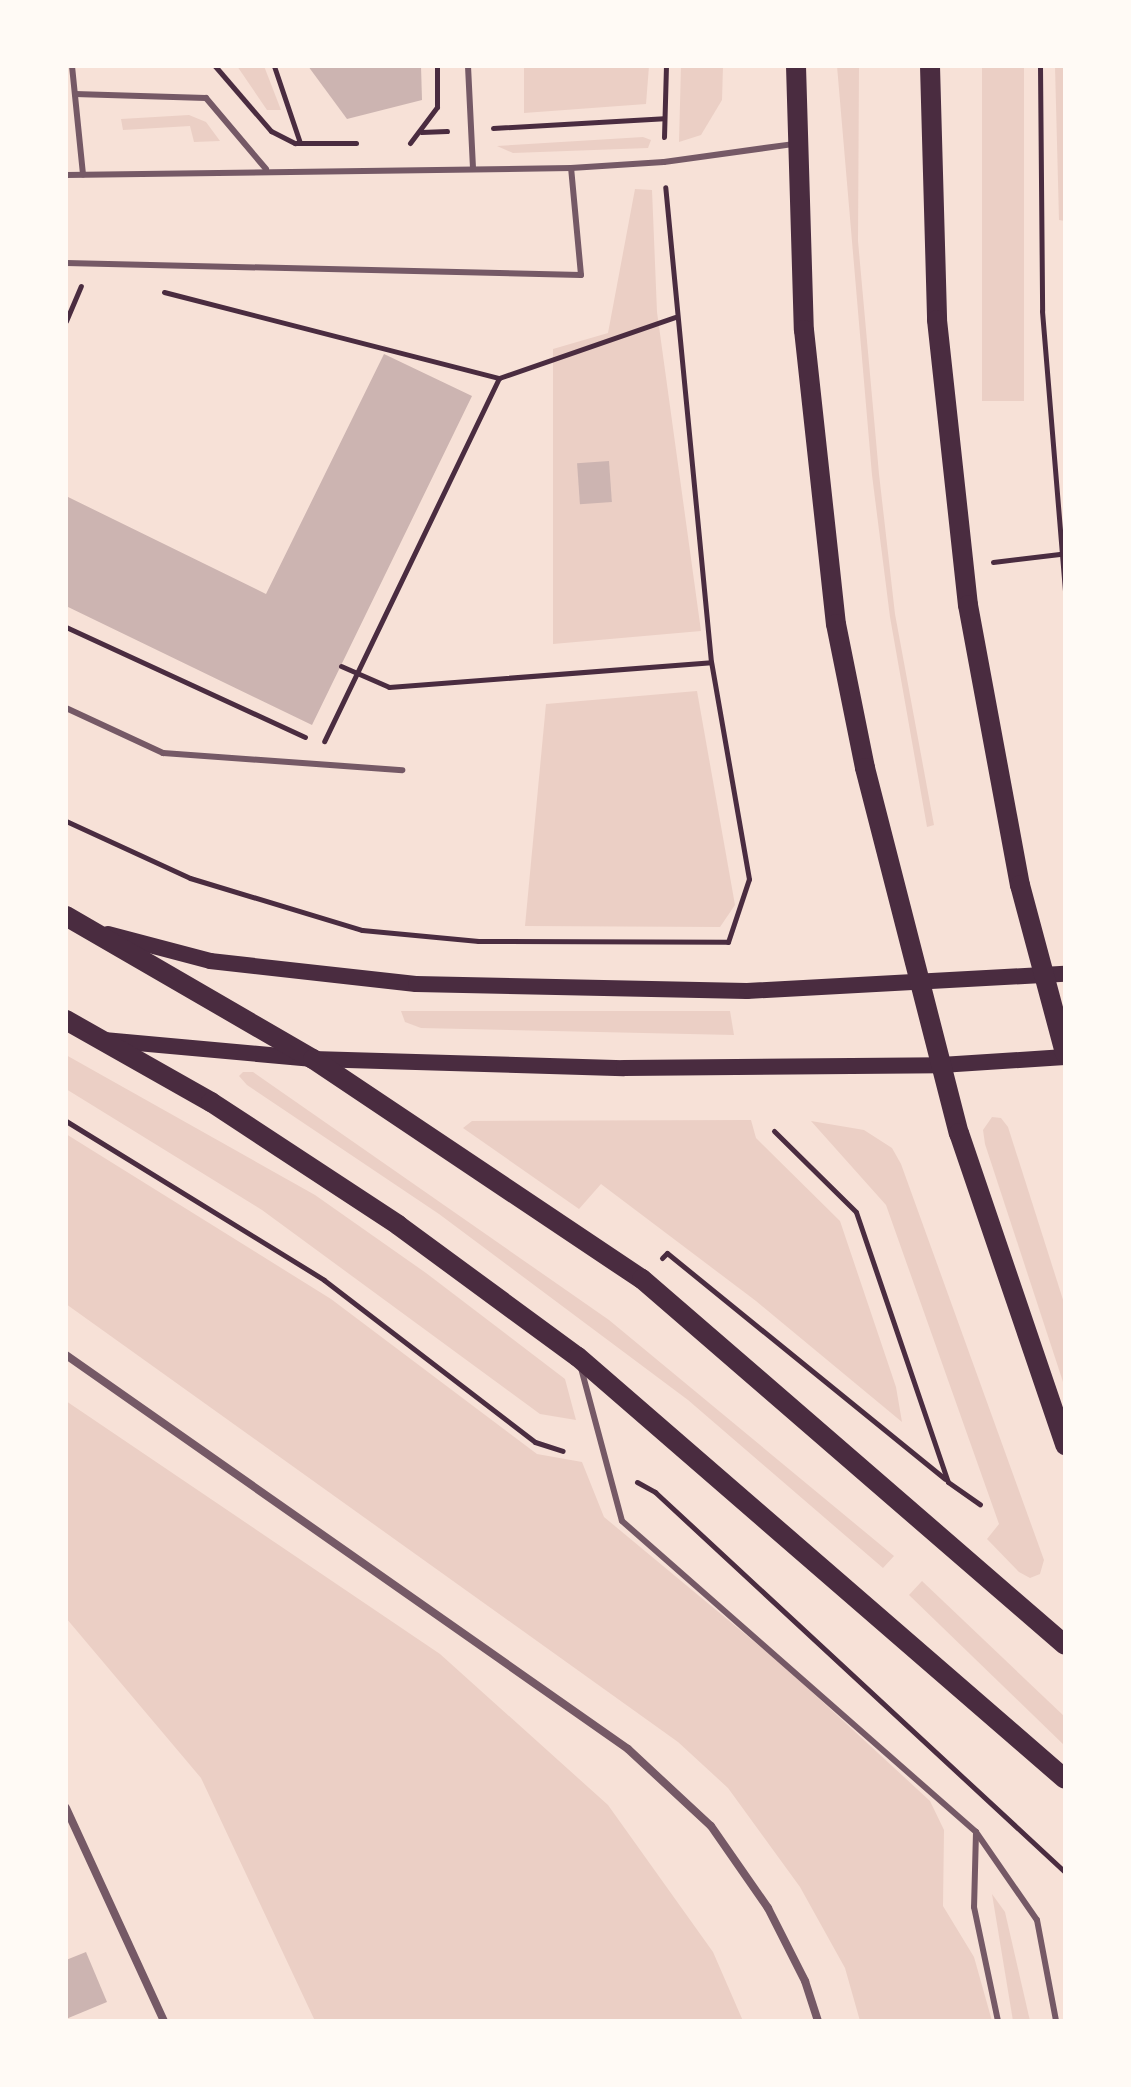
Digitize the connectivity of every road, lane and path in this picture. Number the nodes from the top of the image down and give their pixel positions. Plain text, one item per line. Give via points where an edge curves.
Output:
1 (72, 66) edge
2 (215, 66) edge
3 (274, 66) edge
4 (437, 66) edge
5 (468, 66) edge
6 (666, 66) edge
7 (796, 66) edge
8 (930, 66) edge
9 (1040, 66) edge
10 (75, 94) junction
11 (664, 118) junction
12 (470, 130) junction
13 (420, 132) junction
14 (300, 143) junction
15 (370, 143) dead end
16 (398, 143) dead end
17 (798, 143) junction
18 (664, 162) junction
19 (571, 168) junction
20 (266, 169) junction
21 (473, 169) junction
22 (83, 174) junction
23 (66, 175) edge
24 (66, 263) edge
25 (87, 273) dead end
26 (148, 288) dead end
27 (675, 317) junction
28 (66, 321) edge
29 (499, 378) junction
30 (1060, 554) junction
31 (964, 565) junction
32 (1065, 592) edge
33 (66, 627) edge
34 (711, 662) junction
35 (341, 666) dead end
36 (357, 673) junction
37 (66, 708) edge
38 (402, 770) dead end
39 (66, 821) edge
40 (66, 916) edge
41 (91, 930) junction
42 (1055, 975) edge
43 (920, 985) junction
44 (66, 1020) edge
45 (101, 1040) junction
46 (1065, 1055) edge
47 (313, 1059) junction
48 (941, 1065) junction
49 (66, 1121) edge
50 (774, 1131) dead end
51 (667, 1253) dead end
52 (66, 1355) edge
53 (578, 1357) junction
54 (1065, 1445) edge
55 (563, 1451) dead end
56 (625, 1476) dead end
57 (948, 1482) junction
58 (980, 1504) dead end
59 (1065, 1645) edge
60 (1065, 1779) edge
61 (66, 1808) edge
62 (976, 1832) junction
63 (1065, 1872) edge
64 (164, 2021) edge
65 (818, 2021) edge
66 (998, 2021) edge
67 (1056, 2021) edge

1 - 10 lane
2 - 14 path via 271,131
3 - 14 path
4 - 13 path via 437,107
5 - 12 lane
6 - 11 path
7 - 17 main road
8 - 31 main road via 937,320
9 - 30 path via 1042,311
10 - 20 lane via 206,98
10 - 22 lane
11 - 12 path
11 - 18 path
12 - 13 path
12 - 21 lane
13 - 16 path via 412,143
14 - 15 path
17 - 18 lane
17 - 43 main road via 804,330 836,624
18 - 19 lane
18 - 27 path
19 - 21 lane
19 - 24 lane via 581,275
20 - 21 lane
20 - 22 lane
22 - 23 lane
25 - 28 path
26 - 29 path
27 - 29 path
27 - 34 path
29 - 36 path
30 - 31 path
30 - 32 path
31 - 42 main road via 1020,885
33 - 36 path via 322,744
34 - 36 path via 389,687
34 - 39 path via 749,879 728,942 478,941 362,930 190,878
35 - 36 path
37 - 38 lane via 163,753
40 - 41 main road
41 - 43 main road via 210,961 416,984 747,991
41 - 47 main road
42 - 43 main road
42 - 46 main road
43 - 48 main road
44 - 45 main road
45 - 47 main road
45 - 53 main road via 211,1102 398,1225
46 - 48 main road
47 - 48 main road via 624,1068
47 - 59 main road via 642,1279
48 - 54 main road via 1015,1305
49 - 55 path via 324,1280 535,1442
50 - 57 path via 856,1212
51 - 57 path
52 - 65 street via 628,1749 711,1826 768,1908 805,1981
53 - 60 main road
53 - 62 lane via 622,1521
56 - 63 path via 655,1492
57 - 58 path
61 - 64 street
62 - 66 lane via 974,1907
62 - 67 lane via 1037,1920

